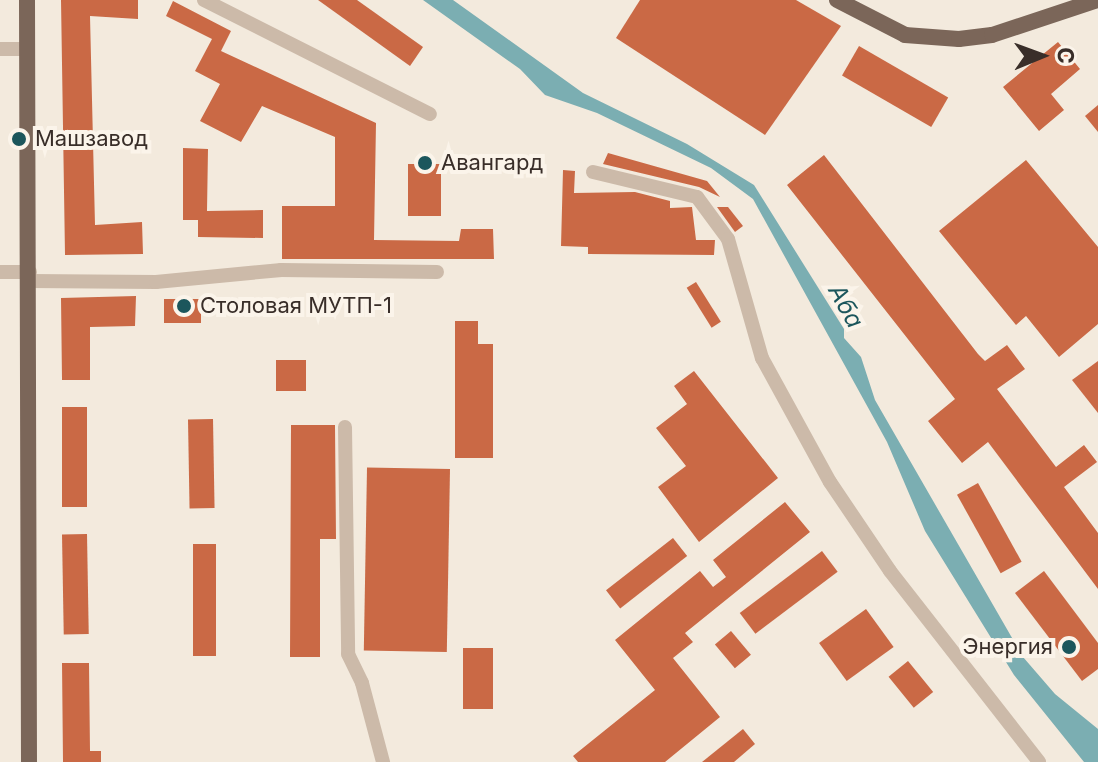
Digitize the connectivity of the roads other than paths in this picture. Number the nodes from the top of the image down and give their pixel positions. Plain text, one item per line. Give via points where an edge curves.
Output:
1 (27, 0) edge
2 (204, 0) edge
3 (837, 0) edge
4 (1098, 0) edge
5 (0, 49) edge
6 (27, 49) junction
7 (430, 114) dead end
8 (593, 172) dead end
9 (0, 272) edge
10 (437, 272) dead end
11 (30, 277) junction
12 (345, 427) dead end
13 (29, 762) edge
14 (383, 762) edge
15 (1039, 762) edge

1 - 6 main road
2 - 7 street
3 - 4 main road via 905,35 959,39 992,35
5 - 6 street
6 - 11 main road
8 - 15 street via 697,197 728,239 762,358 830,482 890,571
9 - 11 street
10 - 11 street via 281,270 156,282
11 - 13 main road
12 - 14 street via 348,654 362,683

